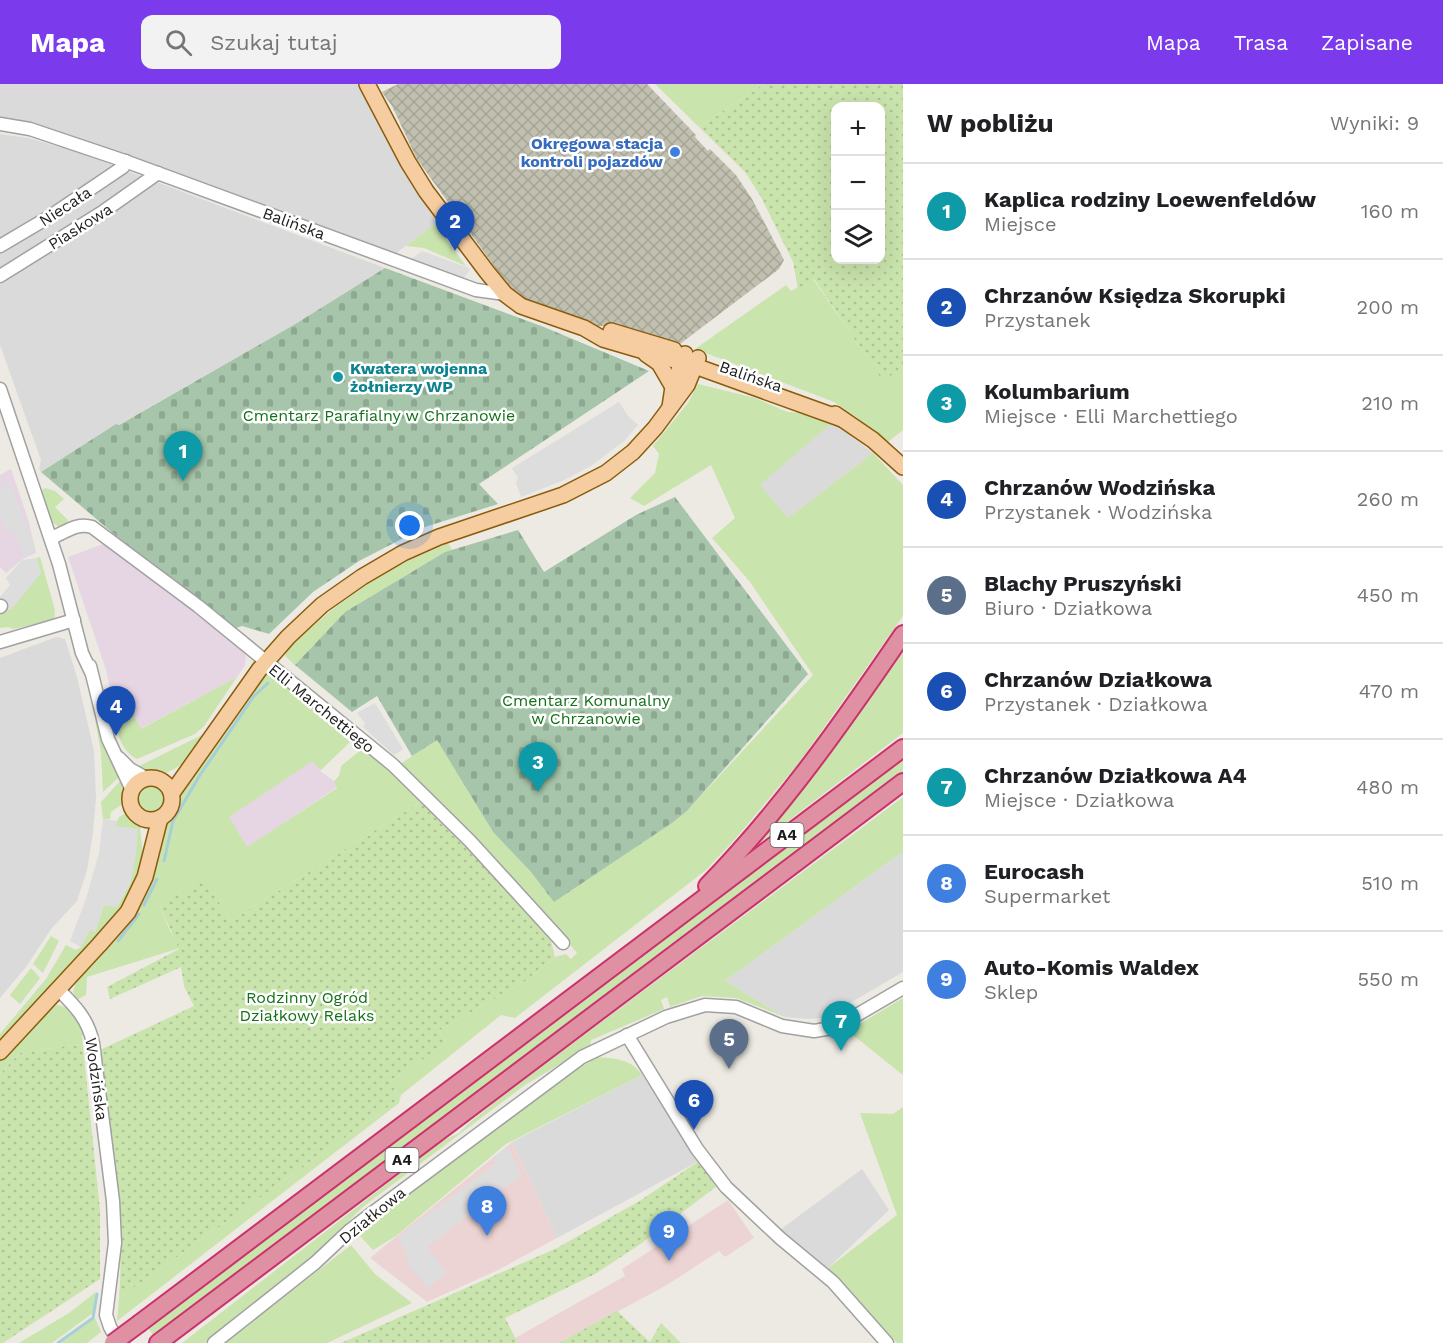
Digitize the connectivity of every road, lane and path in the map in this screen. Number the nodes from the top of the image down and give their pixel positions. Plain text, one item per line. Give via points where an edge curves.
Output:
1 (367, 84) edge
2 (0, 124) edge
3 (126, 161) junction
4 (158, 173) junction
5 (0, 246) edge
6 (484, 268) junction
7 (0, 276) edge
8 (469, 287) junction
9 (505, 294) junction
10 (584, 328) junction
11 (638, 350) junction
12 (685, 367) junction
13 (0, 391) edge
14 (670, 407) junction
15 (903, 467) edge
16 (51, 538) junction
17 (74, 620) junction
18 (903, 634) edge
19 (0, 642) edge
20 (266, 661) junction
21 (903, 748) edge
22 (114, 753) junction
23 (197, 758) junction
24 (153, 779) junction
25 (903, 782) edge
26 (132, 790) junction
27 (172, 793) junction
28 (152, 818) junction
29 (671, 923) junction
30 (563, 943) dead end
31 (903, 988) edge
32 (58, 989) junction
33 (627, 1035) junction
34 (0, 1052) edge
35 (113, 1343) edge
36 (119, 1343) edge
37 (158, 1343) edge
38 (214, 1343) edge
39 (887, 1343) edge

1 - 6 main road via 408,162
2 - 3 street, Balińska via 30,129
3 - 4 street, Balińska
3 - 5 street, Niecała via 123,167 49,217
4 - 7 street, Piaskowa
4 - 8 street, Balińska
6 - 8 street via 483,281
6 - 9 main road
8 - 9 street, Balińska
9 - 10 main road, Balińska via 528,310
10 - 11 main road, Balińska via 603,339
10 - 12 main road, Balińska via 608,331
11 - 12 main road, Balińska
11 - 12 main road via 659,363
12 - 14 main road
12 - 14 main road via 687,385
12 - 15 main road, Balińska via 842,419
13 - 16 street
14 - 20 main road via 644,441 606,473 563,495 439,537 387,561 322,605
16 - 17 street
16 - 20 street, Elli Marchettiego via 76,525 92,527
17 - 19 street
17 - 22 street
18 - 29 highway via 776,810
20 - 23 main road
20 - 30 street, Elli Marchettiego via 426,796
21 - 29 highway, A4
22 - 24 street via 130,769
22 - 26 street
23 - 24 main road
23 - 27 main road
24 - 26 main road via 138,783
24 - 27 main road via 168,786
25 - 37 highway, A4
26 - 28 main road via 132,807 137,814
27 - 28 main road via 169,810
28 - 32 main road via 152,855 128,912
29 - 35 highway, A4, bridge
31 - 33 street, Działkowa via 832,1028 814,1031 782,1026 736,1007 705,1005
32 - 34 main road
32 - 36 street, Wodzińska via 82,1014 93,1044 113,1201 115,1243 106,1315
33 - 38 street, Działkowa via 582,1057 522,1100 349,1231
33 - 39 street via 676,1118 726,1187 833,1282

